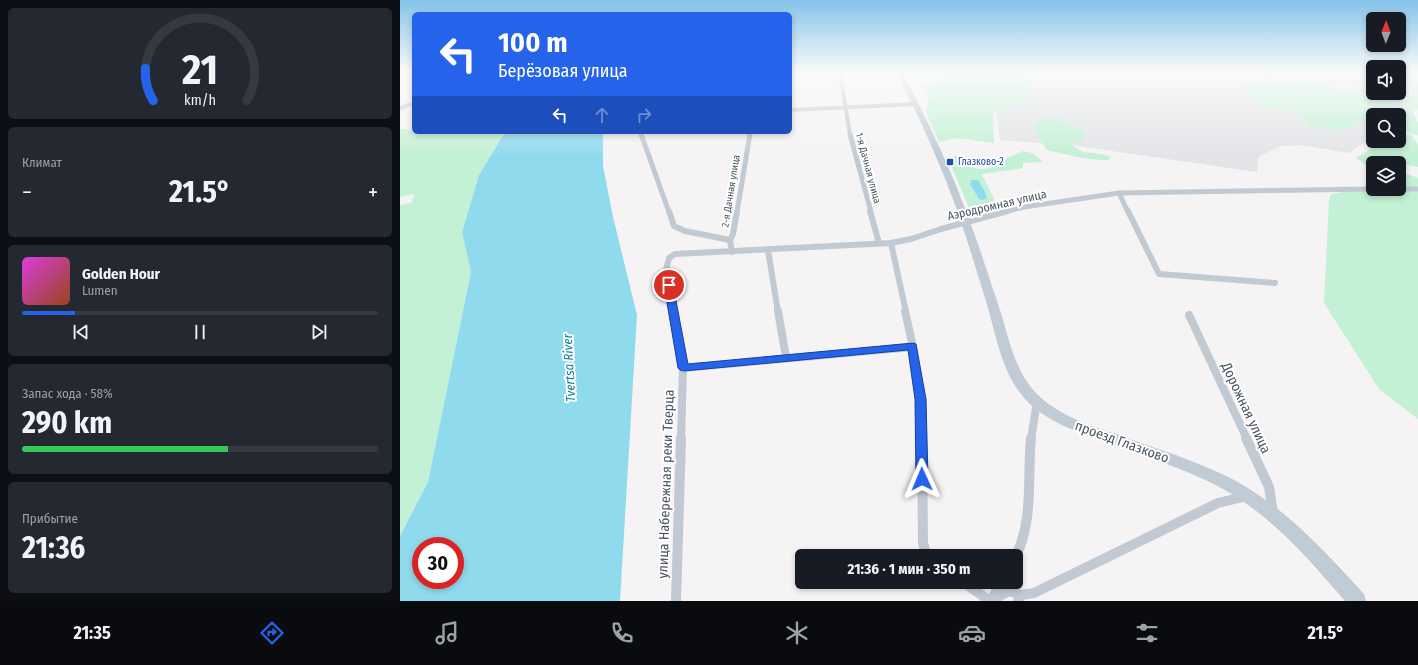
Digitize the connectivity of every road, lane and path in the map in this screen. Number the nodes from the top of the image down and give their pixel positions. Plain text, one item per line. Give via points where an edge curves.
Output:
1 (845, 101) edge
2 (914, 101) edge
3 (411, 104) dead end
4 (916, 104) junction
5 (846, 107) junction
6 (400, 108) edge
7 (792, 110) edge
8 (641, 134) edge
9 (750, 134) edge
10 (1366, 189) edge
11 (1406, 189) edge
12 (1418, 189) edge
13 (1119, 193) junction
14 (966, 224) junction
15 (730, 240) junction
16 (879, 243) junction
17 (890, 243) junction
18 (768, 250) junction
19 (732, 252) junction
20 (675, 254) joint
21 (1275, 283) dead end
22 (1189, 315) dead end
23 (913, 347) junction
24 (786, 357) junction
25 (684, 368) junction
26 (1036, 402) junction
27 (1248, 495) junction
28 (1273, 514) junction
29 (924, 549) edge
30 (1019, 549) edge
31 (973, 589) edge
32 (997, 589) edge
33 (1020, 598) edge
34 (676, 601) edge
35 (990, 601) edge
36 (1357, 601) edge

1 - 5 street, 1-я Дачная улица
2 - 4 main road, проезд Глазково
3 - 6 street
4 - 5 street
4 - 14 main road, проезд Глазково via 948,175
5 - 7 street
5 - 16 street, 1-я Дачная улица via 850,135
8 - 15 street via 674,226 693,233
9 - 15 street, 2-я Дачная улица
10 - 13 street, Аэродромная улица
11 - 12 street
13 - 14 street, Аэродромная улица via 1024,207
13 - 21 street via 1159,274
14 - 17 street, Аэродромная улица
14 - 26 main road, проезд Глазково via 1013,371 1022,387
15 - 19 street, 2-я Дачная улица
16 - 17 street, Аэродромная улица
16 - 18 street, Аэродромная улица
17 - 23 street
18 - 19 street, Аэродромная улица
18 - 24 street
19 - 20 street, Аэродромная улица
20 - 25 street, улица Набережная реки Тверца via 669,258 666,270
22 - 28 street, Дорожная улица via 1268,487
23 - 24 street
23 - 29 street via 921,399
24 - 25 street
25 - 34 street, улица Набережная реки Тверца
26 - 27 main road, проезд Глазково via 1071,423 1204,472
26 - 30 street via 1030,453 1027,530
27 - 28 main road, проезд Глазково
27 - 33 street via 1218,503
28 - 36 main road, проезд Глазково via 1308,546
31 - 35 street
32 - 35 street
33 - 35 street via 1009,591

